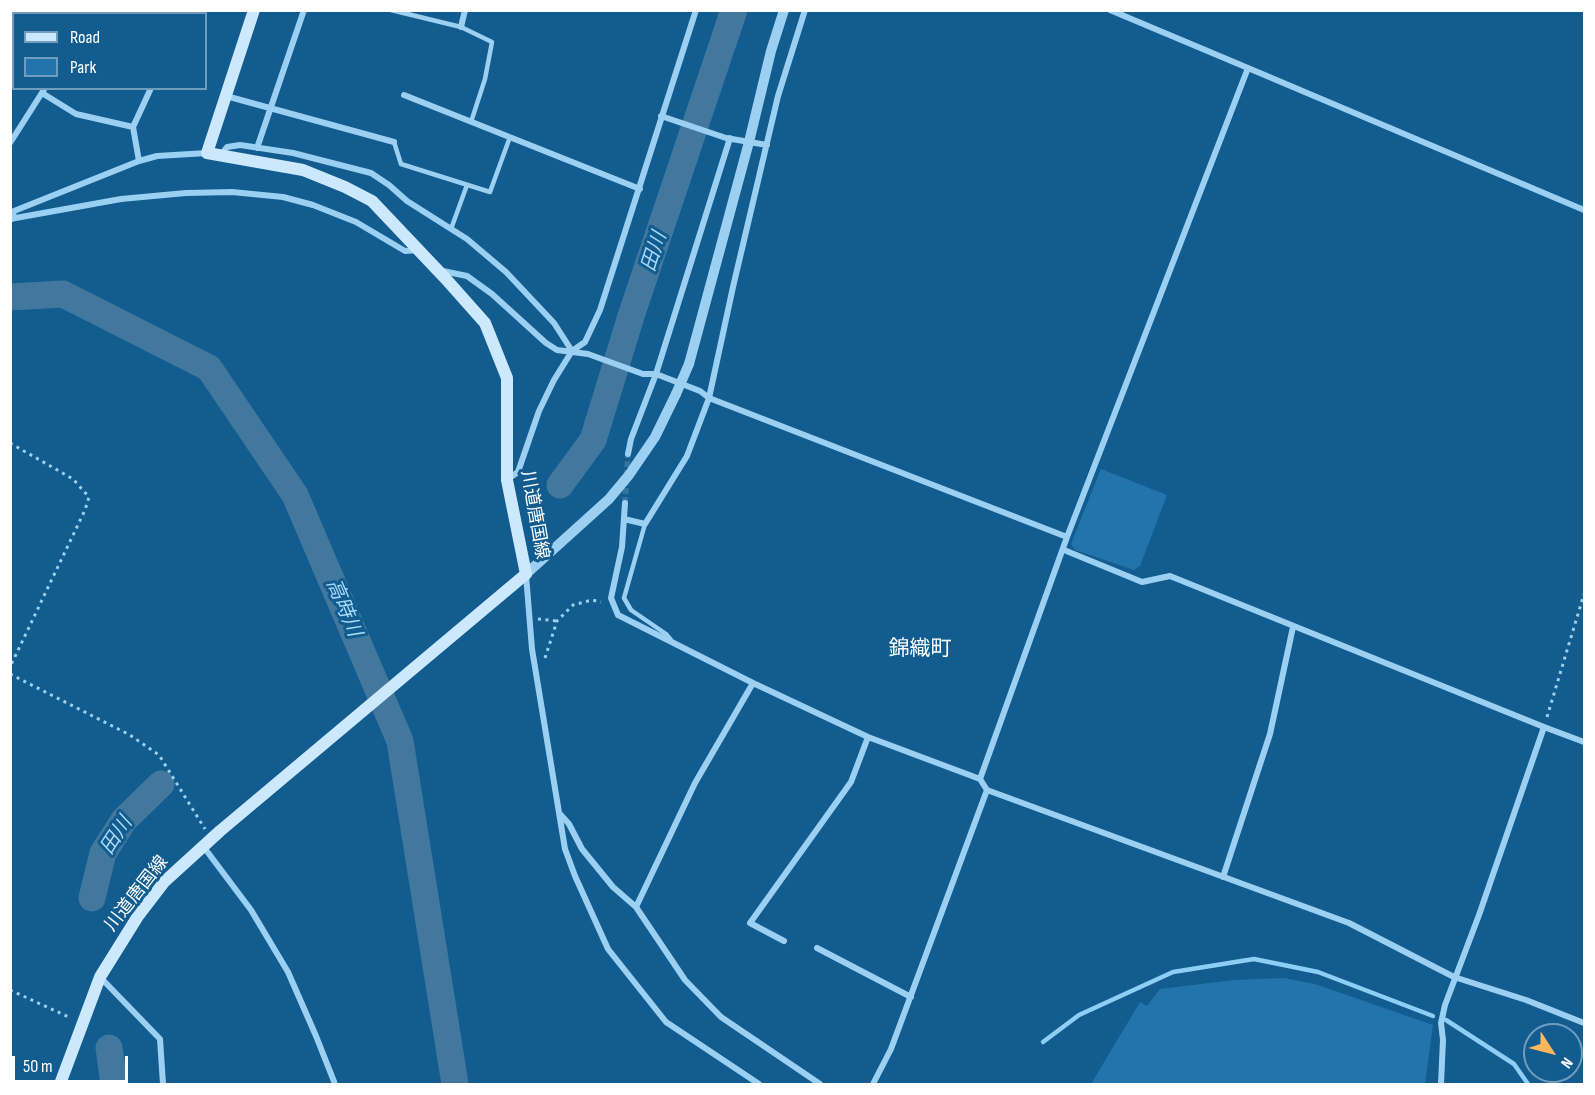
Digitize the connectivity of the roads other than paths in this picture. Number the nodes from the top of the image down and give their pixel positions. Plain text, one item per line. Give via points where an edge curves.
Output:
1 (254, 10) edge
2 (303, 10) edge
3 (391, 10) edge
4 (465, 10) edge
5 (696, 10) edge
6 (784, 10) edge
7 (805, 10) edge
8 (1110, 10) edge
9 (461, 27) junction
10 (1248, 68) junction
11 (150, 90) edge
12 (44, 91) edge
13 (404, 95) dead end
14 (226, 96) junction
15 (271, 109) junction
16 (662, 116) junction
17 (471, 122) junction
18 (133, 127) junction
19 (510, 137) junction
20 (728, 138) junction
21 (394, 142) joint
22 (749, 142) junction
23 (10, 143) edge
24 (767, 145) junction
25 (256, 148) junction
26 (207, 153) junction
27 (221, 155) junction
28 (139, 160) junction
29 (467, 185) junction
30 (640, 189) junction
31 (1584, 210) edge
32 (11, 219) edge
33 (451, 229) junction
34 (419, 250) junction
35 (439, 271) junction
36 (572, 351) junction
37 (656, 374) junction
38 (709, 398) junction
39 (628, 454) tunnel mouth
40 (507, 480) junction
41 (625, 503) tunnel mouth
42 (624, 519) junction
43 (645, 524) junction
44 (1067, 537) junction
45 (1064, 549) junction
46 (526, 574) junction
47 (1293, 627) junction
48 (674, 643) junction
49 (753, 683) junction
50 (1544, 727) junction
51 (868, 737) junction
52 (1584, 742) edge
53 (980, 779) junction
54 (987, 790) junction
55 (559, 813) junction
56 (211, 839) junction
57 (1223, 877) junction
58 (636, 907) junction
59 (784, 941) dead end
60 (817, 948) dead end
61 (100, 977) junction
62 (1455, 977) junction
63 (911, 997) junction
64 (1584, 1023) edge
65 (60, 1084) edge
66 (163, 1084) edge
67 (335, 1084) edge
68 (759, 1084) edge
69 (820, 1084) edge
70 (873, 1084) edge
71 (1441, 1084) edge

1 - 14 main road
2 - 15 street
3 - 9 lane
4 - 9 street
5 - 16 street
6 - 22 street
7 - 24 street
8 - 10 street
9 - 17 lane via 492,42
10 - 31 street
10 - 44 street
11 - 18 street
12 - 18 street via 76,114
12 - 23 street
13 - 17 street
14 - 15 street
14 - 26 main road
15 - 21 street
15 - 25 street
16 - 20 street
16 - 30 street
17 - 19 street
18 - 28 street
19 - 29 lane via 489,192
19 - 30 street
20 - 22 street
20 - 37 street
21 - 29 lane via 401,164
22 - 24 street
22 - 46 street, bridge via 689,364 655,437 616,491
24 - 38 street
25 - 27 street via 227,147
25 - 33 street via 371,172
26 - 27 main road, 川道唐国線
26 - 28 street
27 - 34 main road, 川道唐国線 via 303,170 345,187 372,201
28 - 32 street via 14,211
29 - 33 lane
30 - 36 street via 600,310 585,342
32 - 34 street via 121,199 232,192 283,197 312,205 357,222 405,251
33 - 36 street via 506,272 554,323
34 - 35 main road, 川道唐国線
35 - 36 street via 467,276 546,343 557,350
35 - 40 main road, 川道唐国線 via 485,323 507,378
36 - 37 street via 644,374
36 - 40 street via 539,411 518,472
37 - 38 street
37 - 39 street
38 - 43 street via 687,456
38 - 44 street
40 - 46 main road, 川道唐国線
41 - 42 street
42 - 43 street
42 - 48 street via 613,604 618,615
43 - 48 lane via 624,598 631,610 666,633
44 - 45 street
45 - 47 street via 1143,582 1170,576
45 - 53 street
46 - 55 street via 532,649
46 - 56 main road, 川道唐国線
47 - 50 street
47 - 57 street via 1270,734
48 - 49 street
49 - 51 street
49 - 58 street via 695,783
50 - 52 street
50 - 62 street
51 - 53 street
51 - 59 street via 851,782 750,923
53 - 54 street
54 - 57 street
54 - 63 street
55 - 58 street via 613,887
55 - 68 street via 565,849 608,949 666,1022
56 - 61 main road, 川道唐国線 via 164,882
56 - 67 street via 288,972
57 - 62 street via 1349,923
58 - 69 street via 685,980 721,1017
60 - 63 street
61 - 65 main road, 川道唐国線
61 - 66 street via 160,1039
62 - 64 street
62 - 71 street via 1441,1023
63 - 70 street

